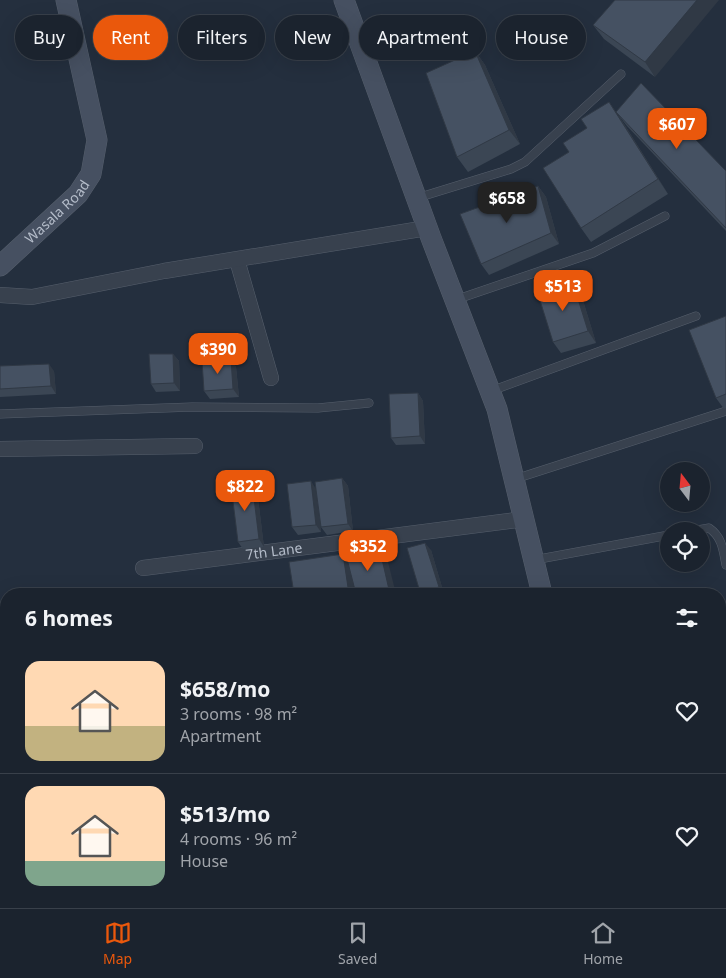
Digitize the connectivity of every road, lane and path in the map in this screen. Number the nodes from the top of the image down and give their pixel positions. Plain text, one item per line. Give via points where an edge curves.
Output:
1 (66, 0) edge
2 (344, 0) edge
3 (620, 74) dead end
4 (417, 198) junction
5 (665, 216) dead end
6 (427, 228) junction
7 (237, 260) junction
8 (0, 266) edge
9 (0, 295) edge
10 (455, 300) junction
11 (696, 316) dead end
12 (271, 378) dead end
13 (491, 391) junction
14 (369, 403) dead end
15 (726, 411) edge
16 (0, 414) edge
17 (195, 446) dead end
18 (0, 449) edge
19 (515, 480) junction
20 (525, 519) junction
21 (710, 529) edge
22 (660, 537) edge
23 (534, 560) junction
24 (726, 565) edge
25 (143, 568) dead end
26 (541, 588) edge

1 - 8 main road, Wasala Road via 97,140 91,174 78,194
2 - 4 main road
3 - 4 lane via 525,162
4 - 6 main road
5 - 10 lane via 593,253
6 - 7 street
6 - 10 main road
7 - 9 street via 32,298
7 - 12 street
10 - 13 main road
11 - 13 lane
13 - 19 main road
14 - 16 lane via 318,408 192,407
15 - 19 lane
17 - 18 street
19 - 20 main road
20 - 23 main road
20 - 25 street, 7th Lane
21 - 24 lane via 722,542
22 - 23 lane
23 - 26 main road

